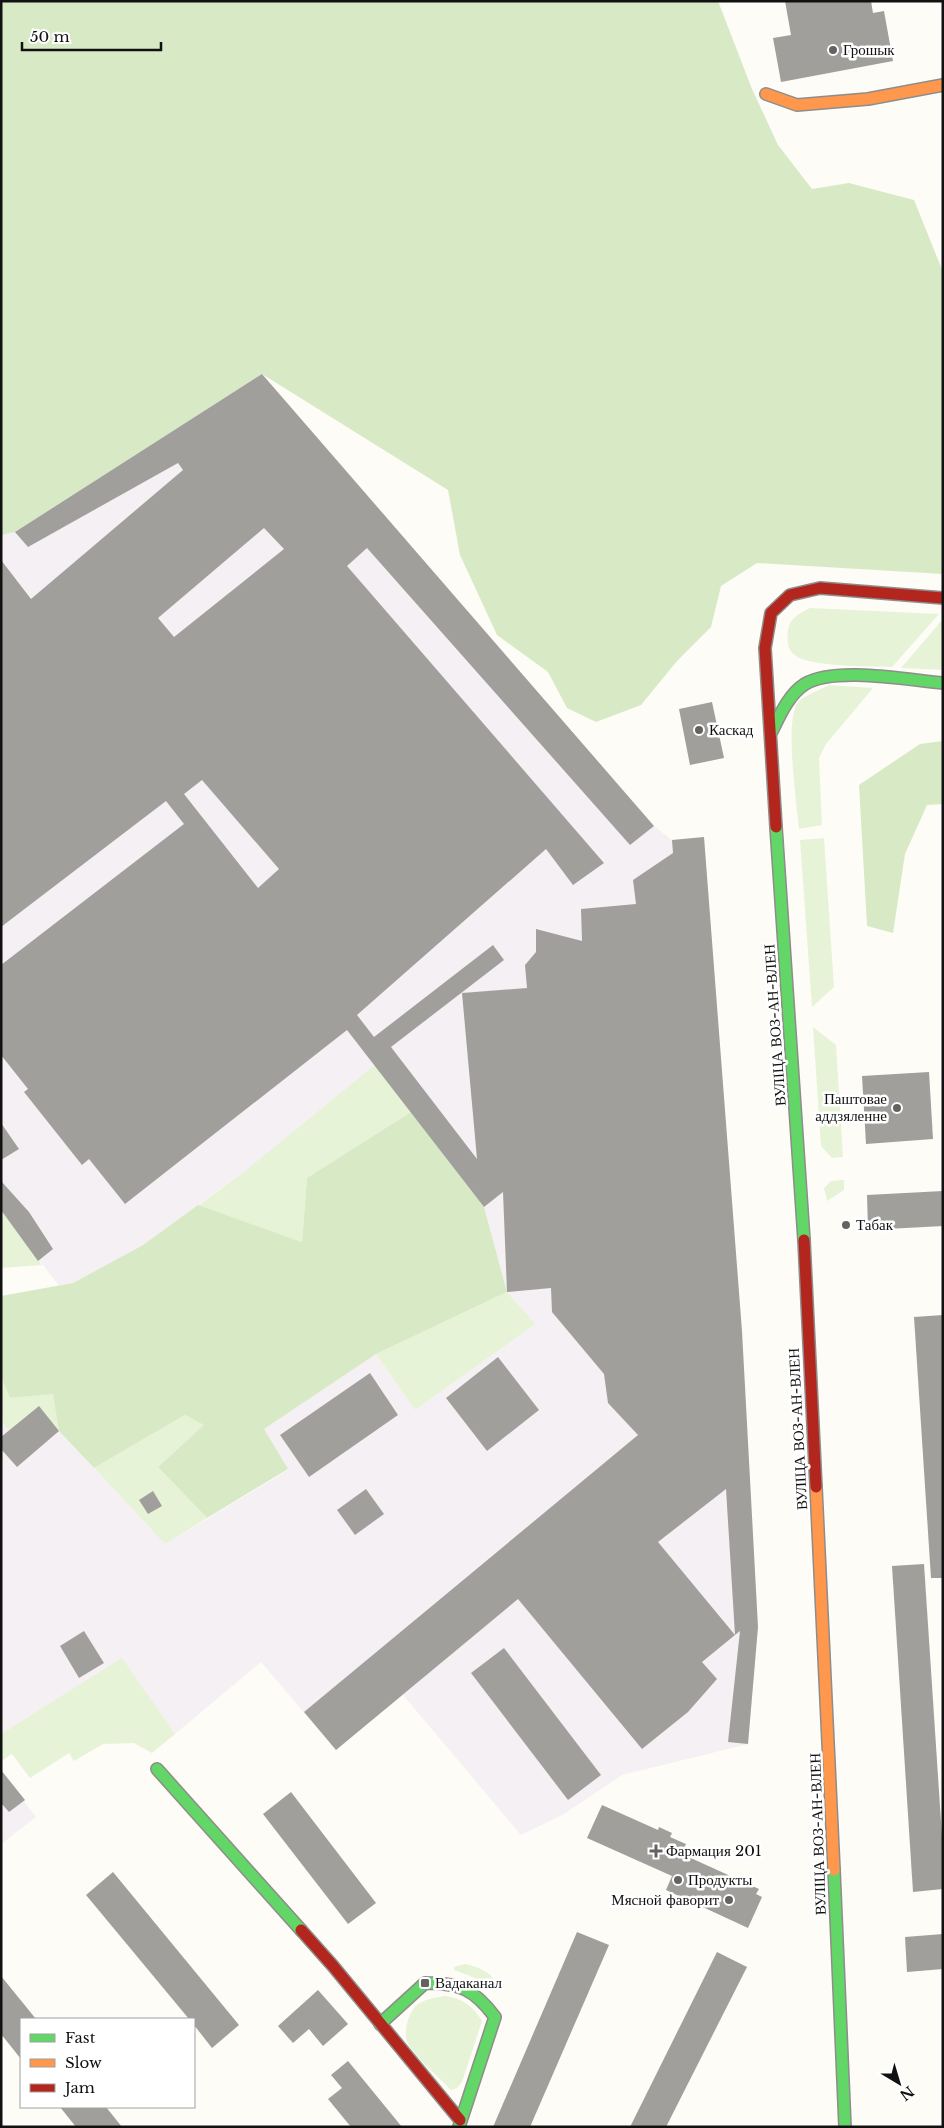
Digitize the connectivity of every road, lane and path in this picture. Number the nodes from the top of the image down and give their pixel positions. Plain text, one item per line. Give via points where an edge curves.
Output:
1 (943, 86) edge
2 (766, 94) dead end
3 (943, 598) edge
4 (943, 683) edge
5 (772, 731) junction
6 (157, 1769) dead end
7 (380, 2024) junction
8 (460, 2123) edge
9 (845, 2127) edge

1 - 2 main road via 868,99 797,105
3 - 5 main road, ВУЛІЦА ВОЗ-АН-ВЛЕН via 820,588 790,595 771,613 765,648
4 - 5 main road via 829,676 806,683 787,702
5 - 9 main road, ВУЛІЦА ВОЗ-АН-ВЛЕН via 801,1176 832,1785
6 - 7 main road via 333,1966
7 - 8 main road
7 - 8 main road via 425,1983 450,1982 483,2000 495,2017

